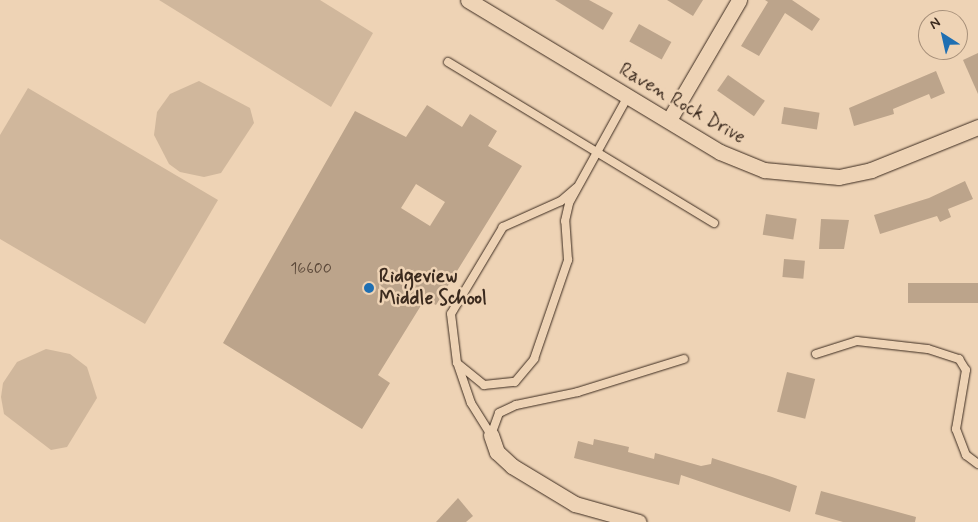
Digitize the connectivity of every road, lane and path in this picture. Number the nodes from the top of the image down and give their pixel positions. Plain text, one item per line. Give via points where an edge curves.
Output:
1 (468, 0) edge
2 (739, 0) edge
3 (448, 62) dead end
4 (628, 96) junction
5 (669, 120) junction
6 (978, 127) edge
7 (597, 150) junction
8 (576, 188) junction
9 (714, 224) dead end
10 (816, 354) dead end
11 (684, 359) dead end
12 (457, 363) junction
13 (491, 435) junction
14 (978, 464) edge
15 (639, 522) edge

1 - 4 street, Raven Rock Drive
2 - 5 street
3 - 7 lane
4 - 5 street, Raven Rock Drive
4 - 7 lane
5 - 6 street, Raven Rock Drive via 720,152 764,170 839,177 871,170
7 - 8 lane
7 - 9 lane
8 - 12 lane via 561,201 503,227 493,240 451,314
8 - 12 lane via 565,221 568,260 528,370 515,382 484,385
10 - 14 lane via 857,341 928,349 959,359 966,370 956,429 966,455
11 - 13 lane via 578,392 516,405 499,413
12 - 13 lane via 471,403
13 - 15 street via 497,452 512,466 575,504

